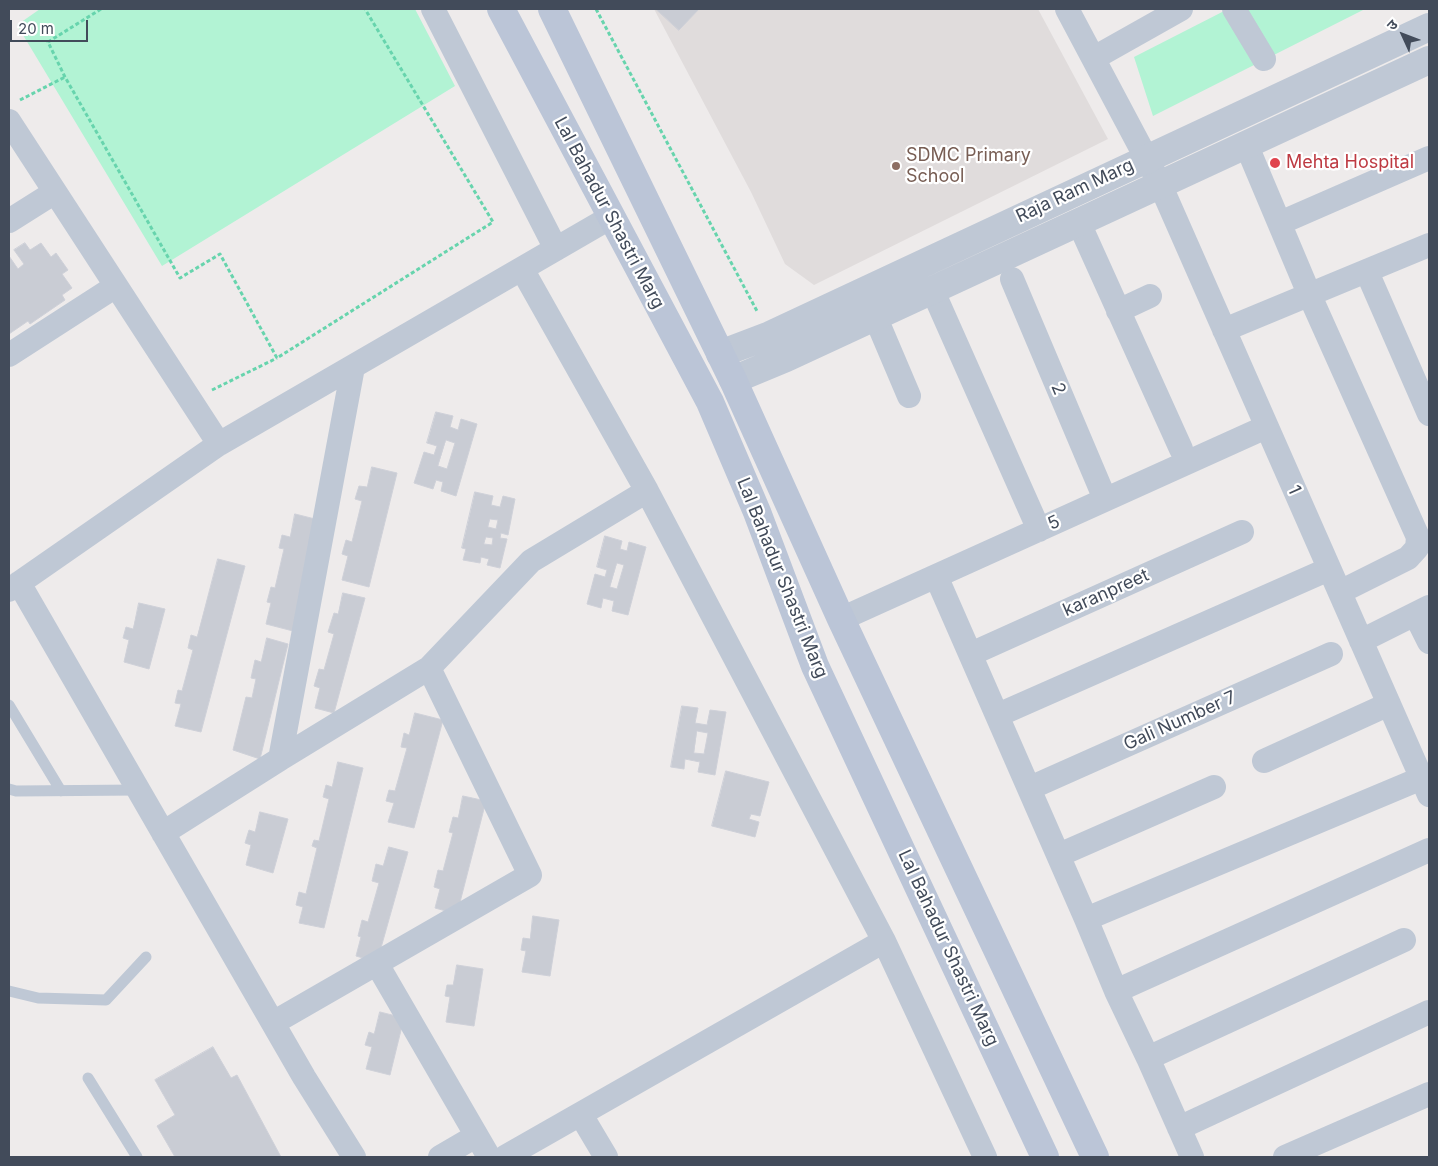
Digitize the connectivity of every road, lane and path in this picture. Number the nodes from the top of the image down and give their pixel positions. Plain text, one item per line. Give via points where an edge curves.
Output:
1 (101, 9) edge
2 (365, 9) edge
3 (433, 9) edge
4 (501, 9) edge
5 (552, 9) edge
6 (596, 9) edge
7 (1067, 9) edge
8 (1181, 9) edge
9 (1234, 9) edge
10 (1429, 27) edge
11 (1094, 58) junction
12 (1264, 60) dead end
13 (1429, 60) edge
14 (65, 76) junction
15 (13, 112) edge
16 (1246, 144) junction
17 (1148, 157) junction
18 (1429, 158) edge
19 (1160, 184) junction
20 (55, 192) junction
21 (612, 217) junction
22 (9, 221) edge
23 (1078, 223) junction
24 (1280, 224) junction
25 (1429, 245) edge
26 (556, 249) junction
27 (522, 269) junction
28 (1367, 272) junction
29 (1012, 279) dead end
30 (116, 286) junction
31 (932, 289) junction
32 (1150, 296) dead end
33 (1310, 296) junction
34 (1118, 310) junction
35 (875, 316) junction
36 (1224, 330) junction
37 (770, 335) junction
38 (720, 354) junction
39 (9, 355) edge
40 (277, 358) junction
41 (353, 366) junction
42 (733, 380) junction
43 (909, 396) dead end
44 (191, 400) junction
45 (1429, 414) edge
46 (1266, 428) junction
47 (219, 444) junction
48 (1181, 449) dead end
49 (647, 490) junction
50 (1105, 499) junction
51 (1039, 530) junction
52 (1242, 532) dead end
53 (1329, 569) junction
54 (936, 576) junction
55 (14, 586) edge
56 (1340, 592) junction
57 (1422, 611) edge
58 (841, 619) junction
59 (1361, 642) junction
60 (1429, 642) edge
61 (971, 654) junction
62 (1331, 654) dead end
63 (429, 668) junction
64 (1388, 704) junction
65 (9, 705) edge
66 (883, 708) junction
67 (998, 715) junction
68 (844, 724) junction
69 (280, 758) junction
70 (1264, 761) dead end
71 (1424, 773) edge
72 (1030, 788) junction
73 (1214, 788) dead end
74 (9, 789) edge
75 (139, 790) junction
76 (61, 791) junction
77 (163, 833) junction
78 (1429, 850) edge
79 (1059, 855) junction
80 (1086, 919) junction
81 (1404, 940) dead end
82 (884, 941) junction
83 (146, 957) dead end
84 (377, 964) junction
85 (9, 990) edge
86 (1116, 991) junction
87 (1429, 1012) edge
88 (273, 1023) junction
89 (1148, 1058) junction
90 (88, 1078) dead end
91 (1429, 1094) edge
92 (581, 1115) junction
93 (1179, 1128) junction
94 (476, 1136) junction
95 (137, 1157) edge
96 (354, 1157) edge
97 (440, 1157) edge
98 (489, 1157) edge
99 (505, 1157) edge
100 (606, 1157) edge
101 (985, 1157) edge
102 (1045, 1157) edge
103 (1095, 1157) edge
104 (1192, 1157) edge
105 (1284, 1157) edge

1 - 14 path via 48,42
2 - 40 path via 493,222
3 - 26 street
4 - 21 main road, Lal Bahadur Shastri Marg
5 - 38 main road, Lal Bahadur Shastri Marg
6 - 37 path
7 - 11 street, 1
8 - 11 street
9 - 12 street
10 - 17 street, Raja Ram Marg
11 - 17 street, 1
13 - 16 street, Raja Ram Marg
14 - 15 path
14 - 40 path via 180,278 220,254
15 - 20 street
16 - 19 street, Raja Ram Marg
16 - 24 street
17 - 19 street, 1
17 - 37 street, Raja Ram Marg
18 - 24 street
19 - 23 street, Raja Ram Marg
19 - 36 street, 1
20 - 22 street
20 - 30 street
21 - 26 street
21 - 68 main road, Lal Bahadur Shastri Marg via 710,402 757,512 815,666
23 - 31 street, Raja Ram Marg
23 - 34 street
24 - 33 street
25 - 28 street
26 - 27 street
27 - 41 street
27 - 49 street
28 - 33 street
28 - 45 street
29 - 50 street, 2
30 - 39 street
30 - 44 street
31 - 35 street, Raja Ram Marg
31 - 51 street
32 - 34 street
33 - 36 street
33 - 56 street via 1418,536 1417,548 1408,558
34 - 48 street
35 - 42 street, Raja Ram Marg
35 - 43 street
36 - 46 street, 1
37 - 38 street, Raja Ram Marg
38 - 42 main road, Lal Bahadur Shastri Marg
40 - 44 path
41 - 47 street
41 - 69 street
42 - 58 main road, Lal Bahadur Shastri Marg
44 - 47 street
46 - 50 street, 5
46 - 53 street, 1
47 - 55 street
49 - 63 street via 531,561
49 - 82 street
50 - 51 street, 5
51 - 54 street, 5
52 - 61 street, karanpreet
53 - 56 street, 1
53 - 67 street
54 - 58 street, 5
54 - 61 street
55 - 75 street
56 - 59 street, 1
57 - 59 street
57 - 60 street
58 - 66 main road, Lal Bahadur Shastri Marg
59 - 64 street, 1
61 - 67 street
62 - 72 street, Gali Number 7
63 - 69 street
63 - 84 street via 530,875
64 - 70 street
64 - 71 street, 1
65 - 76 lane
66 - 68 main road
66 - 103 main road, Lal Bahadur Shastri Marg
67 - 72 street
68 - 102 main road, Lal Bahadur Shastri Marg
69 - 77 street
71 - 80 street
72 - 79 street
73 - 79 street
74 - 76 lane
75 - 76 lane
75 - 77 street
77 - 88 street
78 - 86 street
79 - 80 street
80 - 86 street
81 - 89 street
82 - 92 street
82 - 101 street
83 - 85 lane via 106,1000 38,998
84 - 88 street
84 - 94 street
86 - 89 street
87 - 93 street
88 - 96 street
89 - 93 street
90 - 95 lane
91 - 105 street
92 - 99 street
92 - 100 street
93 - 104 street
94 - 97 street
94 - 98 street

